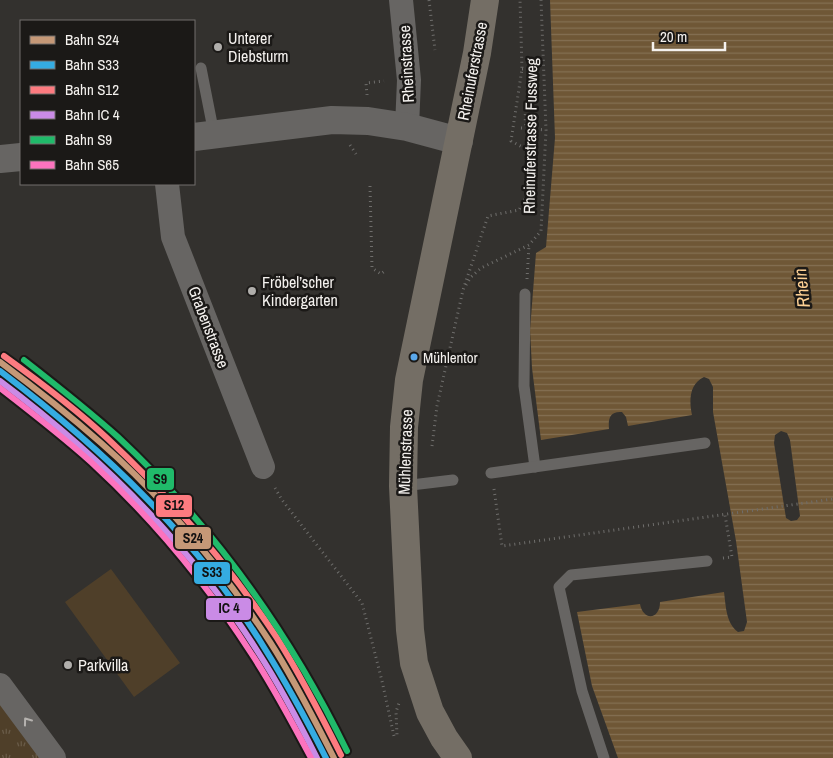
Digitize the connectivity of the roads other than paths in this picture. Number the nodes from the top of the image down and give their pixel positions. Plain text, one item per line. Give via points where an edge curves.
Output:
1 (401, 0) edge
2 (485, 0) edge
3 (201, 68) dead end
4 (407, 127) junction
5 (204, 136) edge
6 (459, 141) junction
7 (20, 157) edge
8 (0, 159) edge
9 (167, 185) edge
10 (525, 294) road end
11 (705, 443) dead end
12 (535, 467) junction
13 (264, 468) road end
14 (491, 474) road end
15 (453, 480) dead end
16 (416, 485) junction
17 (707, 561) road end
18 (0, 685) edge
19 (54, 758) edge
20 (458, 758) edge
21 (604, 758) edge

1 - 4 street, Rheinstrasse via 410,80
2 - 6 main road, Rheinuferstrasse
3 - 5 lane
4 - 5 main road via 332,120
4 - 6 main road
6 - 16 main road, Mühlenstrasse via 410,380 404,427
7 - 8 main road
9 - 13 street, Grabenstrasse via 174,237
10 - 12 lane via 524,386
11 - 12 lane
12 - 14 lane
15 - 16 lane
16 - 20 main road, Mühlenstrasse via 410,630 414,663 430,712
17 - 21 lane via 571,574 559,587 582,691
19 -> 18 street

